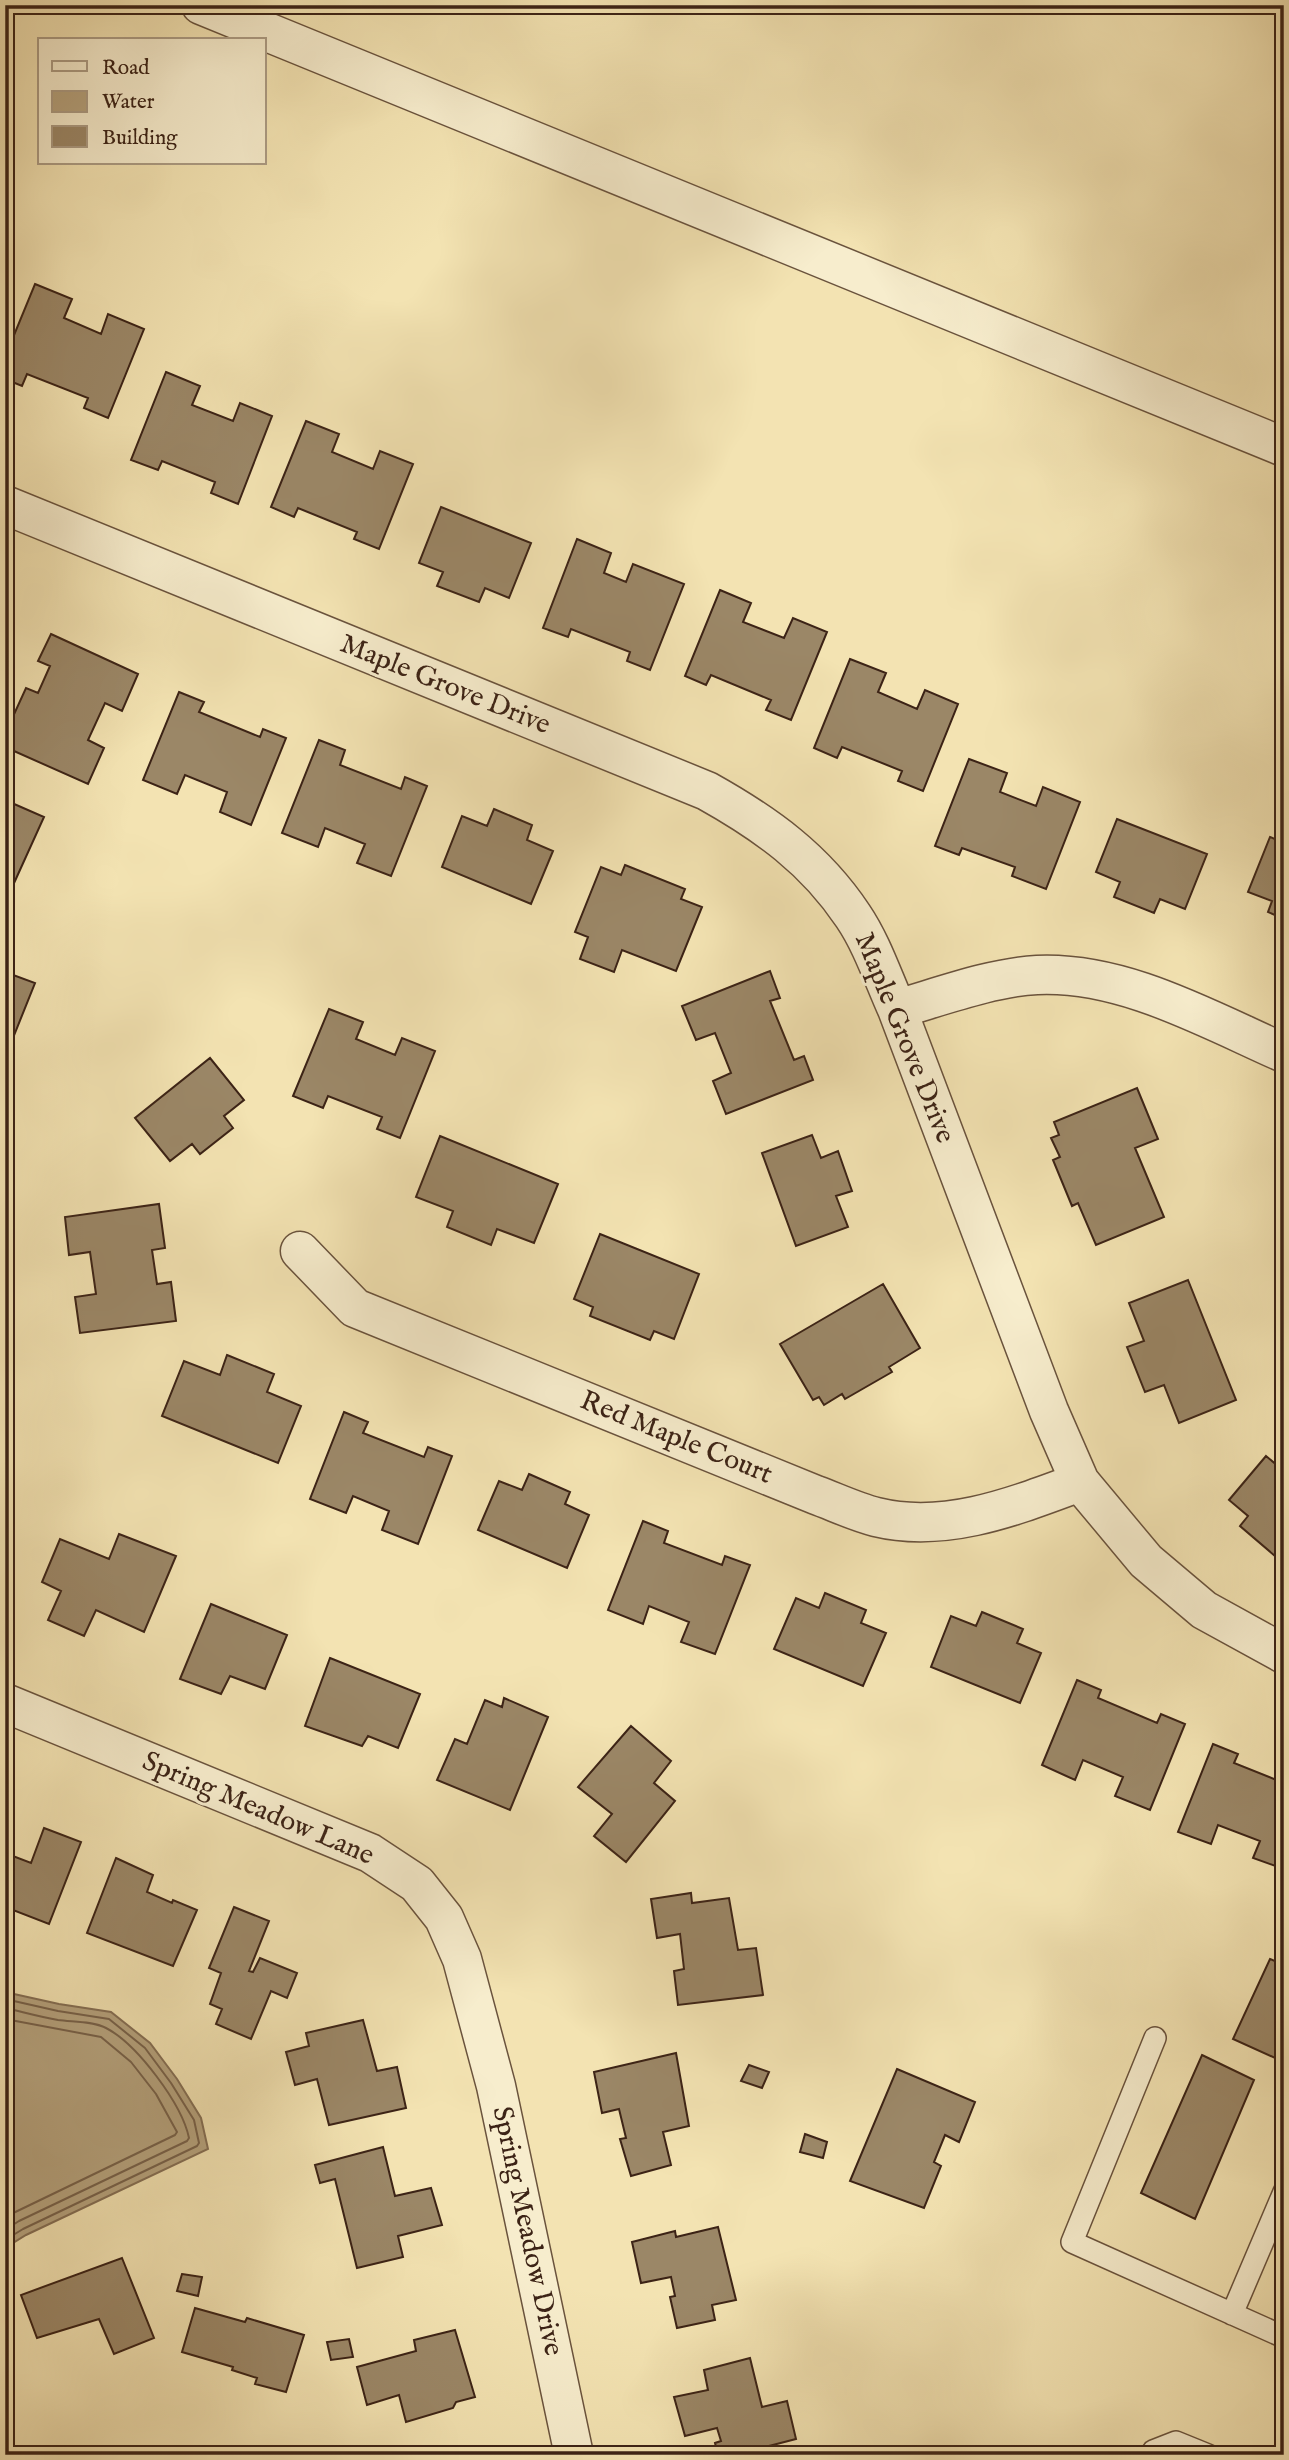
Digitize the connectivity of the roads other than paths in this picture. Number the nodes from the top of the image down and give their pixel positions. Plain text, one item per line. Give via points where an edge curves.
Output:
1 (201, 5) edge
2 (1281, 438) edge
3 (5, 505) edge
4 (897, 1009) junction
5 (1284, 1054) edge
6 (300, 1251) dead end
7 (1080, 1482) junction
8 (1284, 1654) edge
9 (5, 1703) edge
10 (477, 2008) joint
11 (1156, 2038) dead end
12 (1284, 2192) edge
13 (1232, 2314) junction
14 (1284, 2337) edge
15 (573, 2455) edge
16 (1151, 2455) edge
17 (1208, 2455) edge

1 - 2 street
3 - 4 street, Maple Grove Drive via 707,791 796,850 829,884 854,918
4 - 5 street via 971,987 1035,975 1084,976 1184,1009
4 - 7 street, Maple Grove Drive
6 - 7 street, Red Maple Court via 355,1308 877,1517 931,1523 971,1517
7 - 8 street, Maple Grove Drive via 1146,1561 1166,1578 1204,1610
9 - 10 street, Spring Meadow Lane via 370,1853 416,1884 444,1918
10 - 15 street, Spring Meadow Drive
11 - 13 lane via 1072,2242
12 - 13 lane
13 - 14 lane
16 - 17 lane via 1176,2442

